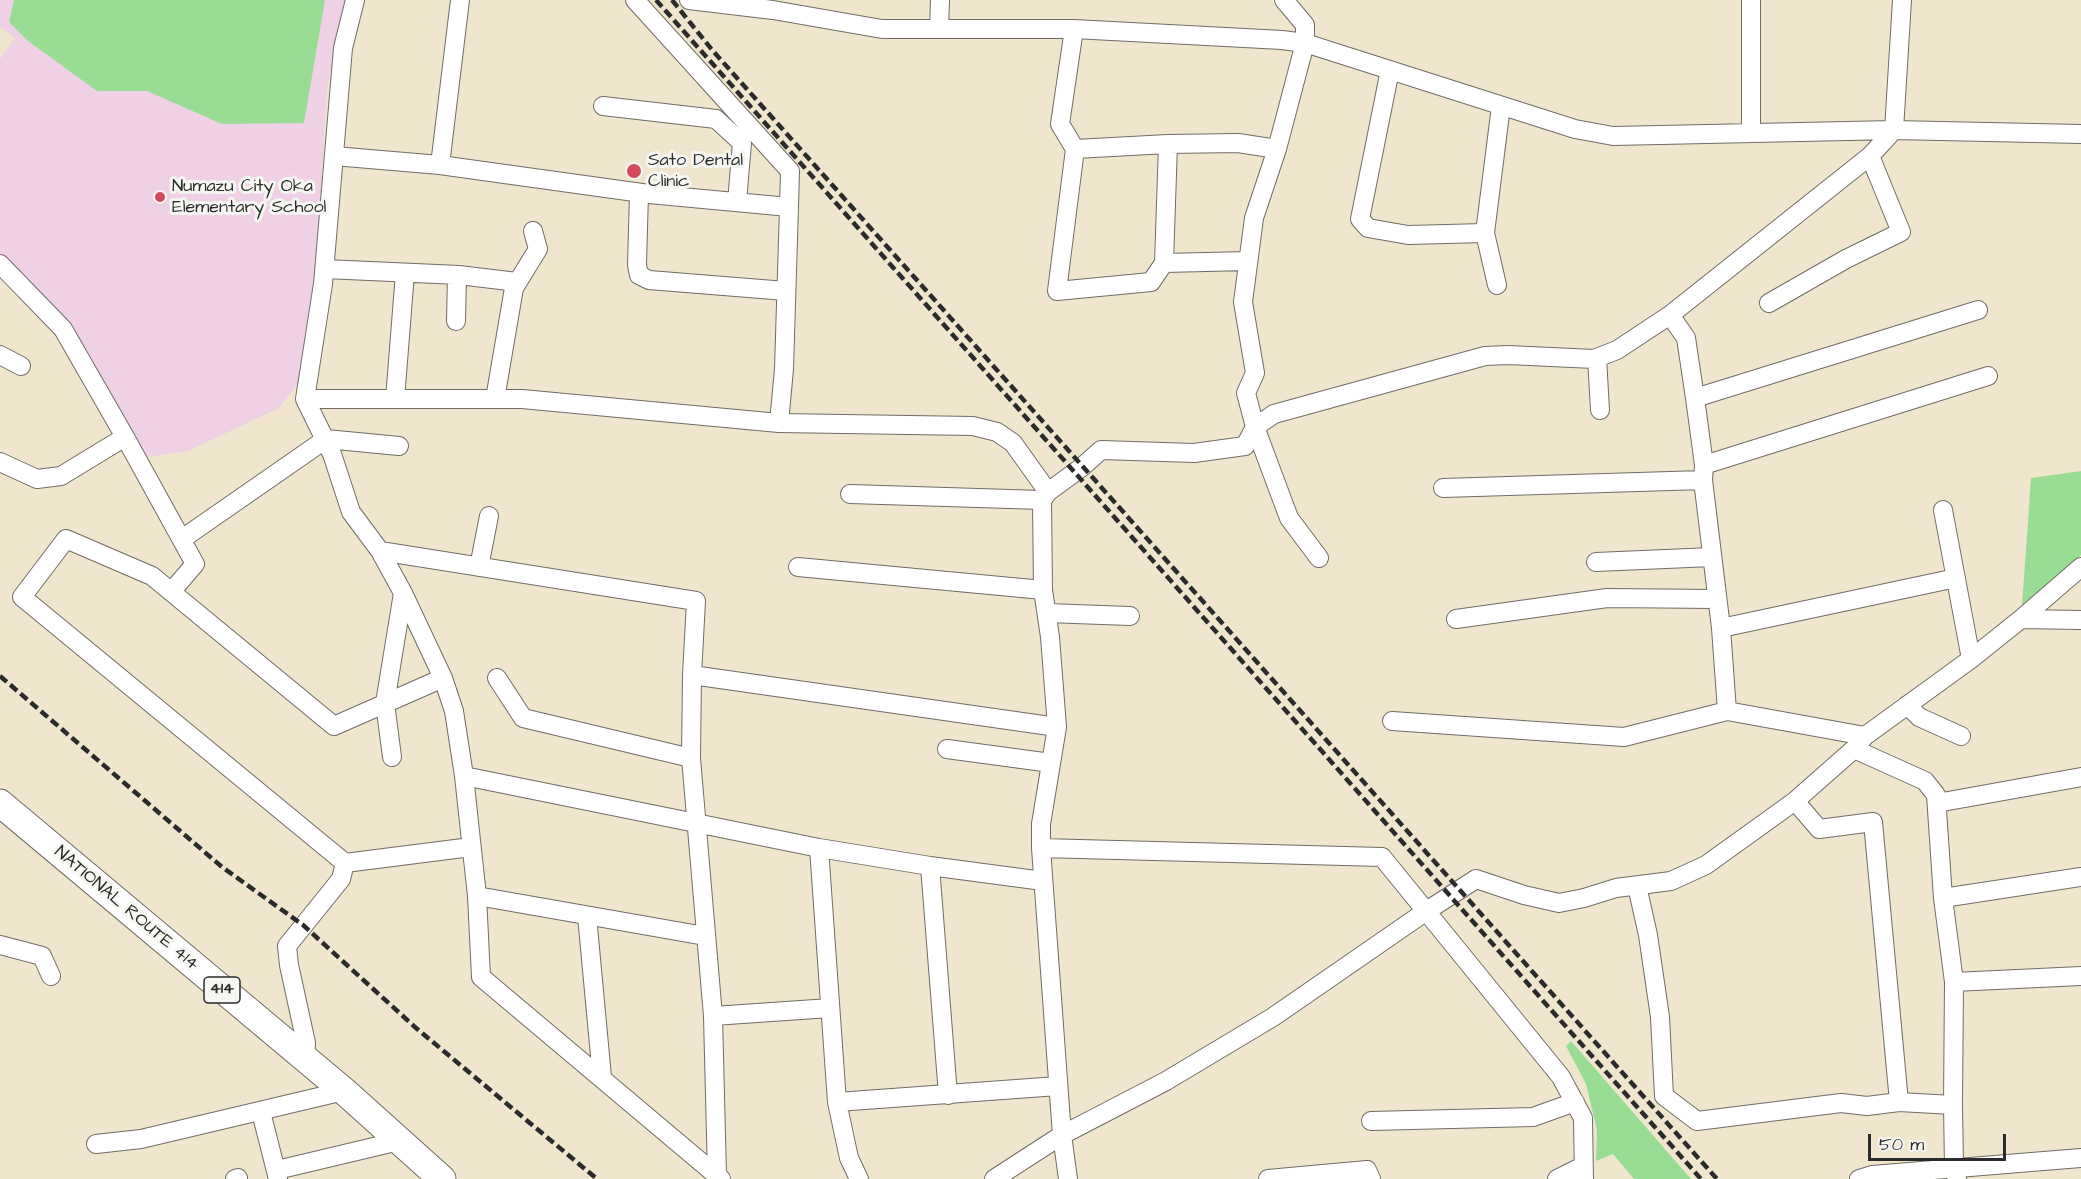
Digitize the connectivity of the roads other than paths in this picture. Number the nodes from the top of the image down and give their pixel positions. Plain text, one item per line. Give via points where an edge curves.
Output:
1 (355, 0) edge
2 (460, 0) edge
3 (635, 0) edge
4 (689, 0) edge
5 (940, 0) edge
6 (1284, 0) edge
7 (1751, 0) edge
8 (1902, 0) edge
9 (773, 5) edge
10 (939, 29) junction
11 (1074, 29) junction
12 (1305, 43) junction
13 (1390, 70) junction
14 (603, 106) dead end
15 (1501, 106) junction
16 (1894, 130) junction
17 (1751, 133) junction
18 (2081, 134) edge
19 (1168, 144) junction
20 (1075, 149) junction
21 (1277, 149) junction
22 (334, 156) junction
23 (1870, 156) junction
24 (440, 165) junction
25 (639, 193) junction
26 (737, 202) junction
27 (789, 207) junction
28 (533, 231) dead end
29 (1485, 233) junction
30 (1248, 261) junction
31 (1164, 262) junction
32 (0, 264) edge
33 (325, 269) junction
34 (405, 273) junction
35 (457, 275) junction
36 (517, 282) junction
37 (1497, 285) dead end
38 (786, 291) junction
39 (1770, 303) dead end
40 (1978, 310) dead end
41 (1670, 315) junction
42 (456, 321) dead end
43 (0, 355) edge
44 (1596, 358) junction
45 (21, 366) dead end
46 (1988, 376) dead end
47 (1695, 398) junction
48 (305, 399) junction
49 (395, 399) junction
50 (495, 399) junction
51 (1600, 410) dead end
52 (779, 423) junction
53 (1255, 427) junction
54 (125, 437) junction
55 (326, 439) junction
56 (399, 446) dead end
57 (0, 462) edge
58 (1704, 473) junction
59 (1443, 488) dead end
60 (850, 494) dead end
61 (1045, 496) junction
62 (1943, 510) dead end
63 (489, 516) dead end
64 (182, 539) junction
65 (380, 551) junction
66 (1712, 557) junction
67 (1318, 558) dead end
68 (1596, 562) dead end
69 (478, 567) junction
70 (798, 567) dead end
71 (2081, 567) edge
72 (1956, 578) junction
73 (1043, 590) junction
74 (171, 592) junction
75 (403, 593) junction
76 (1716, 598) junction
77 (1047, 613) junction
78 (1130, 616) dead end
79 (1456, 619) dead end
80 (2021, 620) junction
81 (2081, 620) edge
82 (1721, 628) junction
83 (1971, 659) junction
84 (692, 675) junction
85 (442, 678) junction
86 (497, 678) dead end
87 (385, 703) junction
88 (1907, 705) junction
89 (1727, 711) junction
90 (1392, 721) dead end
91 (1057, 727) junction
92 (1961, 736) dead end
93 (1860, 742) junction
94 (947, 749) dead end
95 (392, 756) dead end
96 (691, 758) junction
97 (1051, 763) junction
98 (464, 776) junction
99 (2081, 777) edge
100 (1795, 801) junction
101 (0, 803) edge
102 (1937, 803) junction
103 (698, 825) junction
104 (471, 847) junction
105 (819, 848) junction
106 (1041, 848) junction
107 (345, 863) junction
108 (930, 866) junction
109 (2081, 878) edge
110 (1043, 881) junction
111 (1636, 886) junction
112 (477, 896) junction
113 (1943, 898) junction
114 (1425, 912) junction
115 (587, 916) junction
116 (705, 936) junction
117 (0, 945) edge
118 (51, 976) dead end
119 (2081, 976) edge
120 (1954, 982) junction
121 (830, 1008) junction
122 (713, 1016) junction
123 (305, 1059) junction
124 (602, 1077) junction
125 (1058, 1086) junction
126 (344, 1091) junction
127 (948, 1095) junction
128 (837, 1102) junction
129 (1575, 1102) junction
130 (1899, 1102) junction
131 (1953, 1105) junction
132 (261, 1112) junction
133 (1371, 1121) dead end
134 (1062, 1135) junction
135 (399, 1141) junction
136 (96, 1144) dead end
137 (2081, 1158) edge
138 (2044, 1171) edge
139 (1583, 1173) edge
140 (1956, 1174) edge
141 (278, 1175) edge
142 (719, 1177) edge
143 (442, 1179) edge
144 (859, 1179) edge
145 (994, 1179) edge
146 (1068, 1179) edge
147 (1268, 1179) edge
148 (1371, 1179) edge
149 (1557, 1179) edge
150 (1859, 1179) edge

1 - 22 street via 343,48
2 - 24 street
3 - 27 street via 790,171
4 - 9 street
5 - 10 street
6 - 12 street via 1305,26
7 - 17 street
8 - 16 street
9 - 10 street via 882,29
10 - 11 street
11 - 12 street
11 - 20 street via 1060,124
12 - 13 street
12 - 21 street
13 - 15 street
13 - 29 street via 1360,219 1368,228 1408,235
14 - 26 street via 716,119 742,143
15 - 17 street via 1575,129 1613,136
15 - 29 street
16 - 17 street
16 - 18 street
16 - 23 street
19 - 20 street
19 - 21 street via 1238,143
19 - 31 street
20 - 31 street via 1057,291 1151,282
21 - 30 street via 1254,218
22 - 24 street
22 - 33 street
23 - 39 street via 1901,232
23 - 41 street
24 - 25 street
25 - 26 street
25 - 38 street via 639,274 649,280
26 - 27 street
27 - 38 street
28 - 36 street via 538,249
29 - 37 street
30 - 31 street
30 - 53 street via 1243,302 1255,374 1246,393
32 - 54 street via 63,329
33 - 34 street
33 - 48 street
34 - 35 street
34 - 49 street
35 - 36 street
35 - 42 street
36 - 50 street
38 - 52 street
40 - 47 street
41 - 44 street via 1617,350
41 - 47 street via 1686,338
43 - 45 street
44 - 51 street
44 - 53 street via 1485,356 1274,414
46 - 58 street
47 - 58 street
48 - 49 street
48 - 55 street
49 - 50 street
50 - 52 street
52 - 61 street via 973,426 997,432 1013,443
53 - 61 street via 1245,446 1194,453 1101,450
53 - 67 street via 1289,518
54 - 57 street via 61,476 37,479
54 - 64 street
55 - 56 street
55 - 64 street
55 - 65 street via 351,512
58 - 59 street
58 - 66 street
60 - 61 street
61 - 73 street
62 - 72 street
63 - 69 street
64 - 74 street via 195,564
65 - 69 street
65 - 75 street
66 - 68 street
66 - 76 street
69 - 84 street via 696,601
70 - 73 street
71 - 80 street
72 - 82 street
72 - 83 street
73 - 77 street
74 - 87 street via 334,726
74 - 107 street via 152,576 66,539 22,597
75 - 85 street
75 - 87 street
76 - 79 street via 1607,598
76 - 82 street
77 - 78 street
77 - 91 street
80 - 81 street
80 - 83 street
82 - 89 street
83 - 88 street
84 - 91 street
84 - 96 street
85 - 87 street
85 - 98 street via 454,711
86 - 96 street via 523,718
87 - 95 street
88 - 92 street via 1919,717
88 - 93 street
89 - 90 street via 1624,737
89 - 93 street
91 - 97 street
93 - 100 street
93 - 102 street via 1925,781
94 - 97 street
96 - 103 street
97 - 106 street
98 - 103 street
98 - 104 street
99 - 102 street
100 - 111 street via 1706,865 1671,881
100 - 130 street via 1819,829 1873,822
101 - 123 highway, NATIONAL ROUTE 414 / 414
102 - 113 street
103 - 105 street
103 - 116 street
104 - 107 street
104 - 112 street
105 - 108 street
105 - 121 street
106 - 110 street
106 - 114 street via 1382,857
107 - 123 street via 341,879 287,946 306,1043
108 - 110 street
108 - 127 street
109 - 113 street
110 - 125 street
111 - 114 street via 1559,903 1476,879
111 - 130 street via 1660,1017 1664,1096 1697,1121 1841,1103 1867,1106
112 - 115 street
112 - 124 street via 481,977
113 - 120 street
114 - 129 street via 1561,1077
114 - 134 street via 1273,1017 1166,1081
115 - 116 street
115 - 124 street
116 - 122 street
117 - 118 street via 42,956
119 - 120 street
120 - 131 street
121 - 122 street
121 - 128 street
122 - 142 street
123 - 126 highway, NATIONAL ROUTE 414 / 414
124 - 142 street
125 - 127 street
125 - 134 street
126 - 132 street
126 - 135 highway, NATIONAL ROUTE 414 / 414
127 - 128 street
128 - 144 street via 849,1158
129 - 133 street via 1533,1117
129 - 139 street via 1583,1118
130 - 131 street
131 - 140 street
132 - 136 street via 141,1139
132 - 141 street
134 - 145 street
134 - 146 street
135 - 141 street
135 - 143 highway, NATIONAL ROUTE 414 / 414
137 - 138 street
138 - 140 street
139 - 149 street
140 - 150 street via 1872,1175
147 - 148 street via 1367,1170

